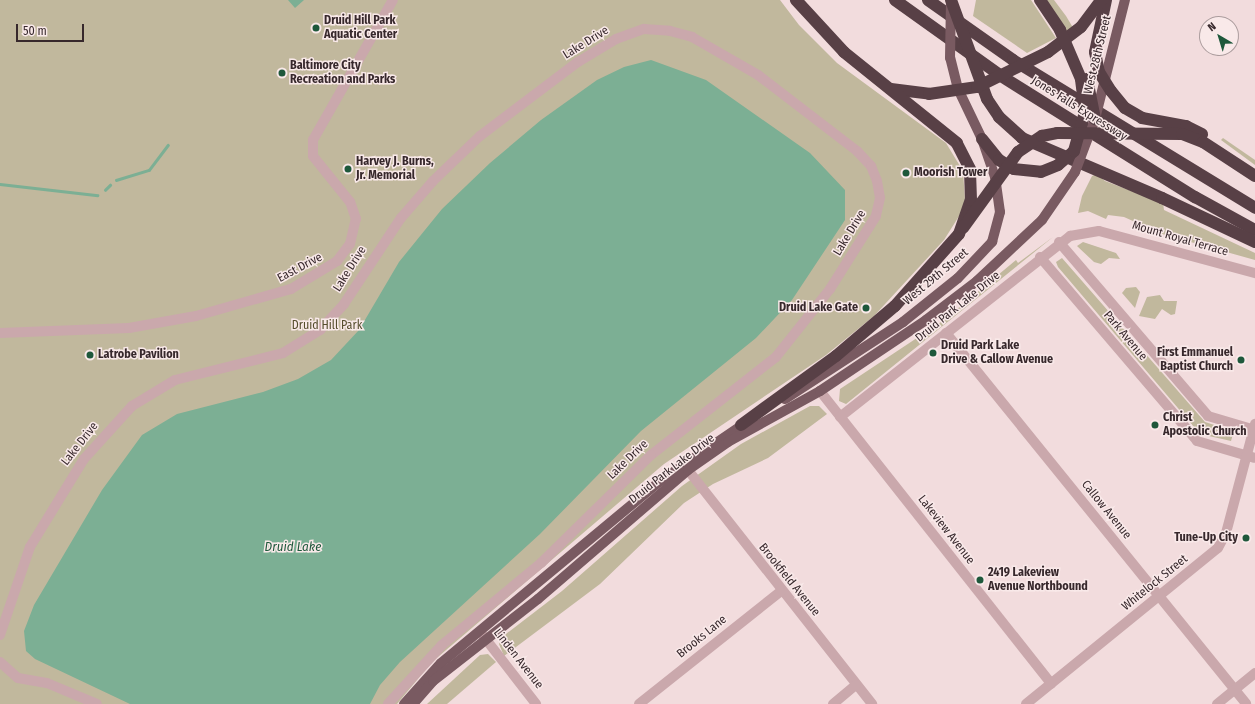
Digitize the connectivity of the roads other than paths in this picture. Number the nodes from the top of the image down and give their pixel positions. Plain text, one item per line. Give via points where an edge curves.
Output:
1 (392, 0) edge
2 (796, 0) edge
3 (895, 0) edge
4 (928, 0) edge
5 (951, 0) edge
6 (1040, 0) edge
7 (1100, 0) edge
8 (1106, 0) edge
9 (1125, 0) edge
10 (1060, 30) junction
11 (891, 89) junction
12 (1095, 119) junction
13 (982, 139) junction
14 (1255, 175) edge
15 (1255, 208) edge
16 (1255, 230) edge
17 (961, 231) junction
18 (1098, 232) joint
19 (1024, 238) joint
20 (1059, 242) junction
21 (1255, 242) edge
22 (1040, 256) junction
23 (1255, 273) edge
24 (0, 333) edge
25 (946, 333) junction
26 (820, 391) junction
27 (840, 417) junction
28 (741, 425) junction
29 (1255, 428) edge
30 (1251, 457) edge
31 (688, 470) junction
32 (781, 590) junction
33 (1160, 597) junction
34 (480, 631) junction
35 (0, 635) edge
36 (486, 640) junction
37 (0, 662) edge
38 (1255, 673) edge
39 (1051, 684) junction
40 (856, 685) junction
41 (1234, 690) junction
42 (97, 704) edge
43 (388, 704) edge
44 (404, 704) edge
45 (413, 704) edge
46 (536, 704) edge
47 (639, 704) edge
48 (833, 704) edge
49 (872, 704) edge
50 (1026, 704) edge
51 (1217, 704) edge
52 (1246, 704) edge

1 - 24 street, East Drive via 313,140 314,156 350,202 356,219 350,244 338,261 291,289 196,316 129,328
2 - 11 highway via 840,48
3 - 16 highway, Jones Falls Expressway via 1007,80 1195,197
4 - 15 highway, Jones Falls Expressway via 1013,60
5 - 13 main road, West 29th Street, bridge via 950,58 958,89
5 - 21 highway, bridge via 987,99 999,118 1022,138 1162,198
6 - 10 highway
7 - 11 highway, bridge via 1081,27 1048,52 977,87 929,94
8 - 14 highway, bridge via 1095,42 1096,59 1102,78 1118,100 1142,118 1186,126 1205,135
9 - 12 main road, West 28th Street, bridge
10 - 12 highway, bridge via 1082,66
10 - 13 highway, bridge via 1080,79 1085,112 1074,150 1058,165 1041,172 1014,169 999,160
11 - 17 highway via 949,135 964,152 972,187
12 - 19 main road, West 28th Street, bridge via 1076,172 1056,203
13 - 28 main road, West 29th Street via 995,177 1000,212 997,230 984,253 903,322
14 - 17 highway, bridge via 1203,142 1182,134 1057,133 1042,136 1018,152
17 - 28 highway via 896,306 836,356
18 - 20 street, Druid Park Lake Drive via 1070,236
18 - 23 street, Mount Royal Terrace
19 - 26 main road, Druid Park Lake Drive via 949,303
20 - 22 street, Druid Park Lake Drive
20 - 29 street, Park Avenue via 1208,416
22 - 25 street, Druid Park Lake Drive
22 - 30 street, Park Avenue via 1197,441
25 - 27 street, Druid Park Lake Drive
25 - 33 street, Callow Avenue
26 - 27 street, Lakeview Avenue
26 - 31 main road, Druid Park Lake Drive via 728,442
27 - 39 street, Lakeview Avenue
28 - 34 main road, Druid Park Lake Drive via 659,482
29 - 30 street, Whitelock Street
30 - 33 street, Whitelock Street via 1224,540 1211,555
31 - 32 street, Brookfield Avenue
31 - 36 main road, Druid Park Lake Drive via 538,600
32 - 40 street, Brookfield Avenue
32 - 47 street, Brooks Lane
33 - 39 street, Whitelock Street
33 - 41 street, Callow Avenue
34 - 36 street, Linden Avenue
34 - 44 main road, Druid Park Lake Drive via 430,672
35 - 43 street, Lake Drive via 30,548 84,458 132,406 175,380 283,353 307,339 344,304 411,205 480,136 548,83 616,39 644,29 670,31 717,50 758,75 840,136 873,171 879,206 872,225 830,289 776,357 651,455 541,562 480,612 415,671
36 - 45 main road, Druid Park Lake Drive via 433,681
36 - 46 street, Linden Avenue
37 - 42 street via 18,678 47,683
38 - 41 street
39 - 50 street, Whitelock Street
40 - 48 street
40 - 49 street, Brookfield Avenue
41 - 51 street
41 - 52 street, Callow Avenue

